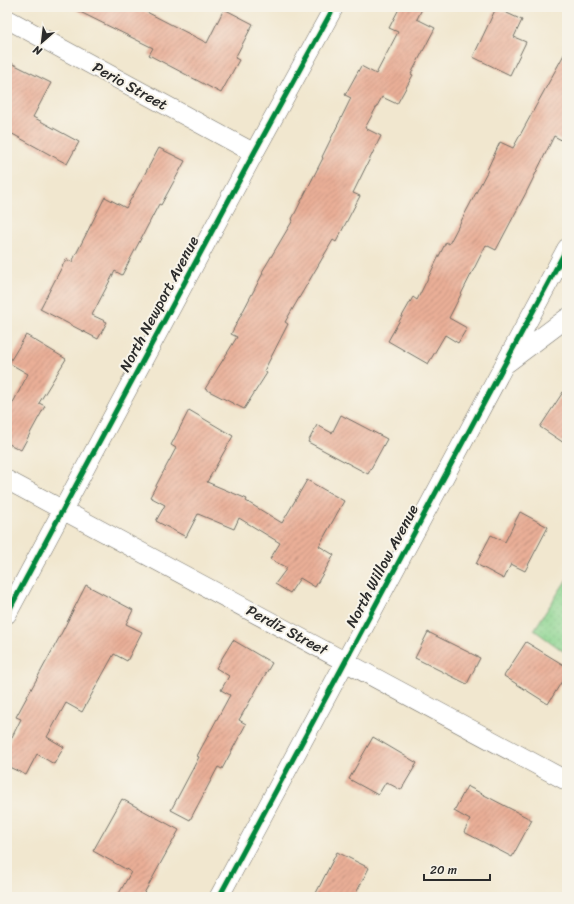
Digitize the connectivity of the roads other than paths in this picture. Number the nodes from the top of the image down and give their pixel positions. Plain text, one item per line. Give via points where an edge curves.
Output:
1 (334, 7) edge
2 (7, 19) edge
3 (254, 153) junction
4 (567, 248) edge
5 (567, 318) edge
6 (503, 366) junction
7 (7, 480) edge
8 (63, 510) junction
9 (7, 614) edge
10 (345, 661) junction
11 (567, 781) edge
12 (219, 897) edge

1 - 3 street, North Newport Avenue
2 - 3 street, Perio Street
3 - 8 street, North Newport Avenue
4 - 6 street, North Willow Avenue
5 - 6 street
6 - 10 street, North Willow Avenue
7 - 8 street, Perdiz Street
8 - 9 street, North Newport Avenue
8 - 10 street, Perdiz Street
10 - 11 street, Perdiz Street
10 - 12 street, North Willow Avenue

